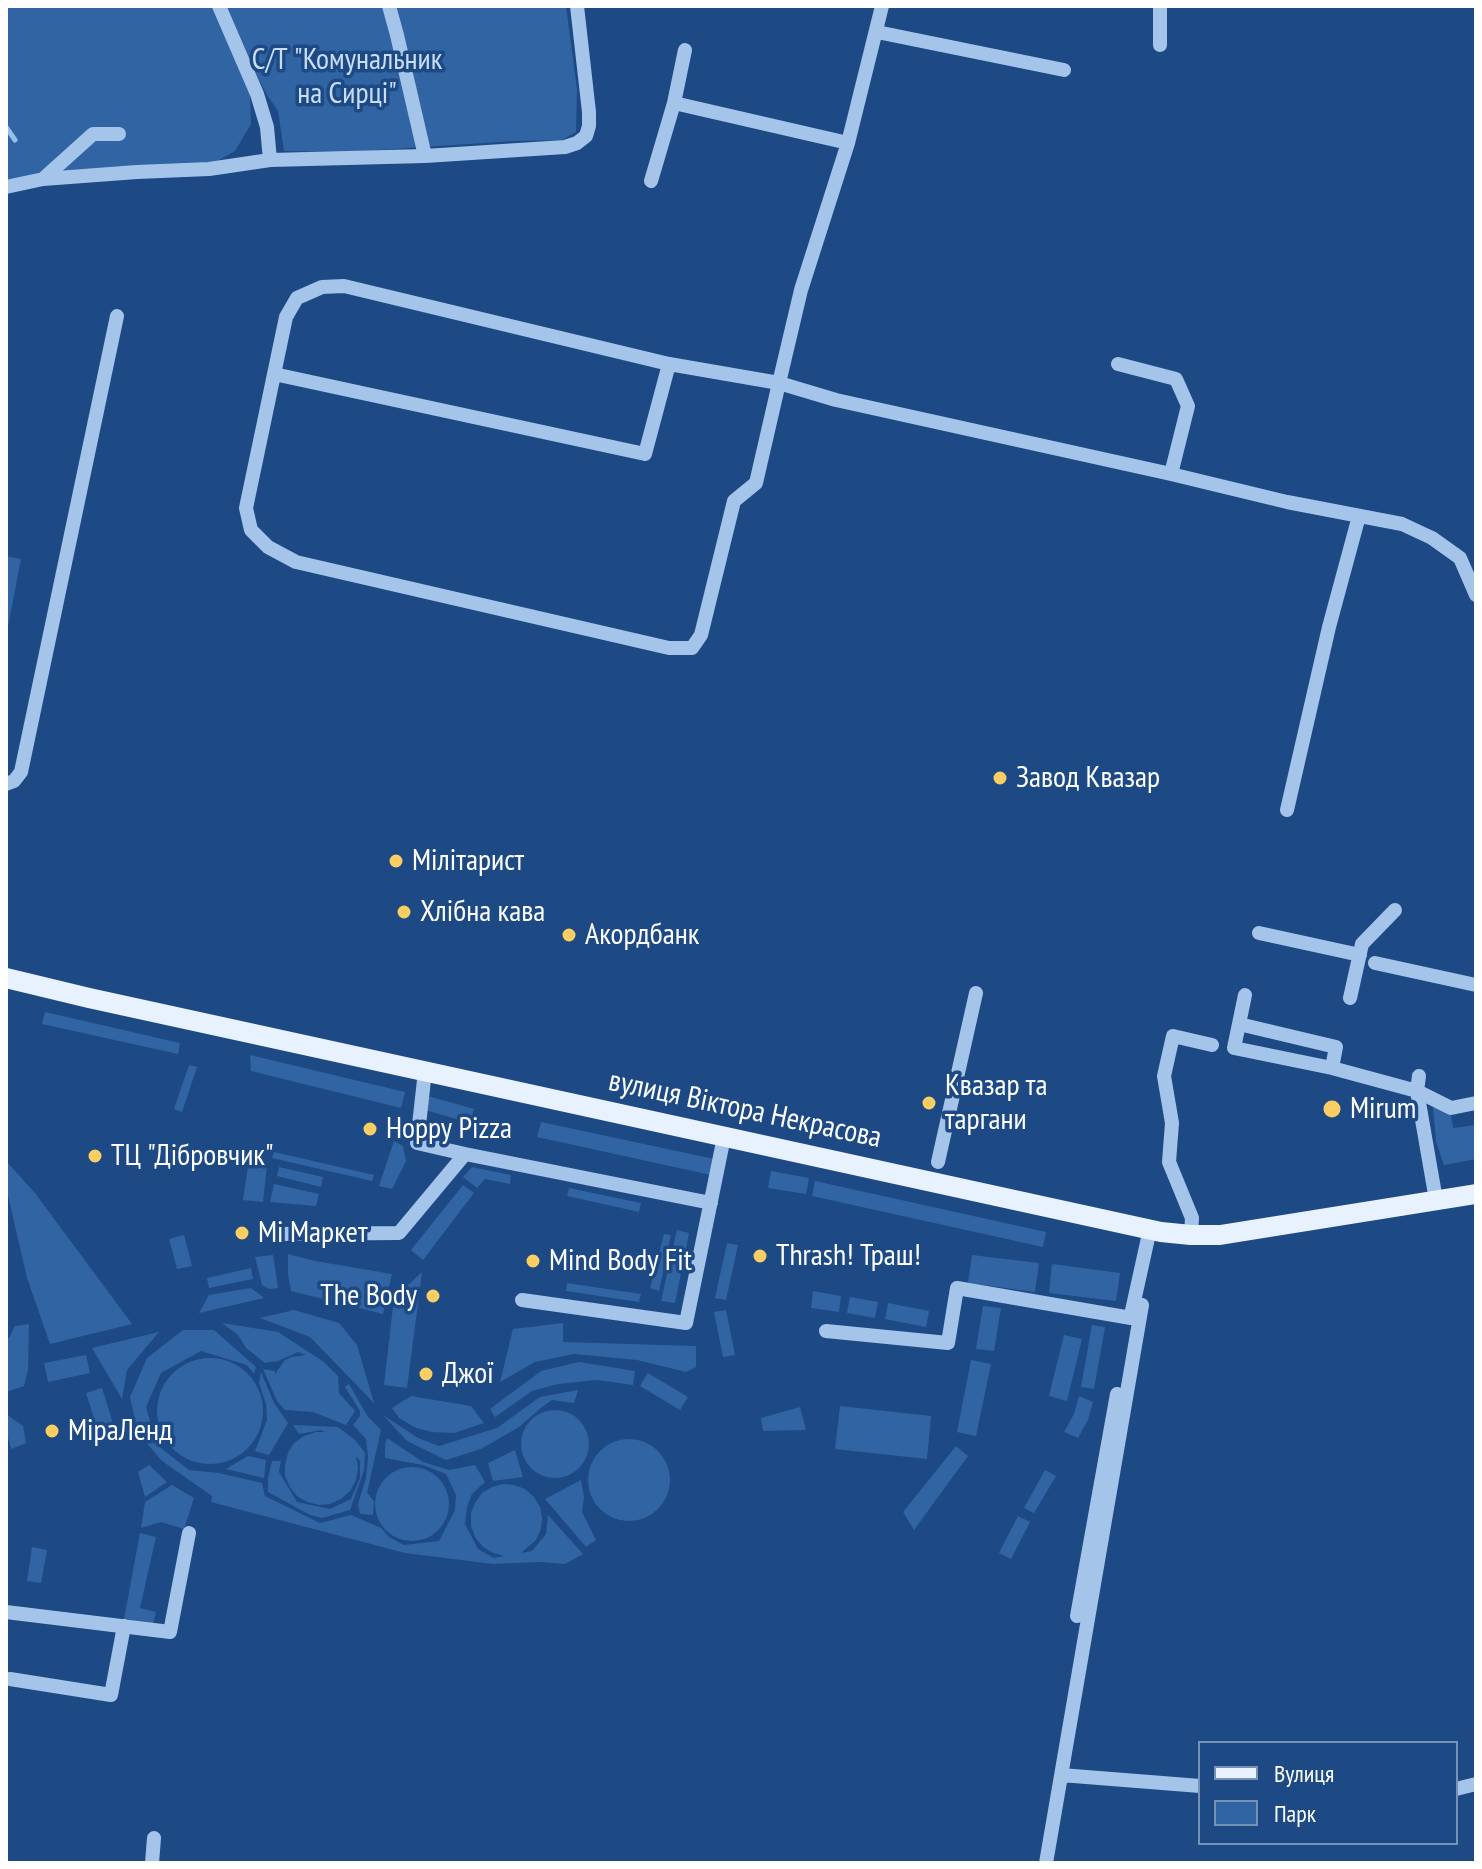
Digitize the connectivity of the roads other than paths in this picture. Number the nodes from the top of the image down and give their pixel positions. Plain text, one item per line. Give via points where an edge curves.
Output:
1 (219, 6) edge
2 (389, 6) edge
3 (577, 6) edge
4 (882, 6) edge
5 (1160, 6) edge
6 (877, 32) junction
7 (1160, 45) dead end
8 (685, 50) dead end
9 (1064, 70) dead end
10 (674, 103) junction
11 (119, 134) dead end
12 (848, 143) junction
13 (425, 156) junction
14 (270, 160) junction
15 (43, 179) junction
16 (651, 181) dead end
17 (6, 187) edge
18 (117, 316) dead end
19 (669, 364) junction
20 (1118, 364) dead end
21 (274, 374) junction
22 (779, 383) junction
23 (1171, 474) junction
24 (1359, 516) junction
25 (1476, 595) edge
26 (6, 784) edge
27 (1287, 810) dead end
28 (1395, 910) dead end
29 (1259, 933) dead end
30 (1360, 955) junction
31 (1375, 963) dead end
32 (6, 978) edge
33 (1476, 985) edge
34 (976, 993) dead end
35 (1245, 995) dead end
36 (1350, 998) dead end
37 (1239, 1024) junction
38 (1212, 1045) dead end
39 (1332, 1068) junction
40 (425, 1071) junction
41 (1418, 1084) junction
42 (1476, 1103) edge
43 (724, 1137) junction
44 (465, 1154) junction
45 (938, 1162) dead end
46 (1476, 1194) edge
47 (1436, 1200) junction
48 (711, 1203) junction
49 (1150, 1229) junction
50 (278, 1234) dead end
51 (1191, 1235) junction
52 (522, 1300) dead end
53 (1142, 1305) dead end
54 (1131, 1318) junction
55 (826, 1331) dead end
56 (189, 1533) dead end
57 (6, 1612) edge
58 (1077, 1616) dead end
59 (124, 1626) junction
60 (10, 1679) dead end
61 (1061, 1775) junction
62 (1198, 1786) edge
63 (154, 1838) dead end
64 (152, 1863) edge
65 (1046, 1863) edge

1 - 14 street via 257,94
2 - 13 street
3 - 13 street via 589,112 586,136 565,147
4 - 6 street
5 - 7 street
6 - 9 street
6 - 12 street
8 - 10 street
10 - 12 street
10 - 16 street
11 - 15 street via 93,134
12 - 22 street via 801,290
13 - 14 street
14 - 15 street
15 - 17 street
18 - 26 street via 21,772
19 - 21 street via 344,286 322,287 297,298 286,317
19 - 21 street via 645,454
19 - 22 street
20 - 23 street via 1176,379 1188,406
21 - 22 street via 246,508 251,530 268,547 296,562 669,648 692,648 701,635 734,501 756,483
22 - 23 street
23 - 24 street
24 - 25 street via 1402,524 1432,538 1460,558
24 - 27 street
28 - 30 street via 1362,944
29 - 30 street
30 - 36 street
31 - 33 street
32 - 40 main road, вулиця Віктора Некрасова
34 - 45 street
35 - 37 street
37 - 39 street via 1336,1047
37 - 39 street via 1234,1048
38 - 51 street via 1173,1036 1164,1076 1172,1123 1169,1162 1192,1218
39 - 41 street
40 - 43 main road, вулиця Віктора Некрасова
40 - 44 street via 417,1143
41 - 42 street via 1451,1108
41 - 47 street
43 - 48 street
43 - 49 main road, вулиця Віктора Некрасова
44 - 48 street
44 - 50 street via 399,1233
46 - 47 main road, вулиця Віктора Некрасова
47 - 51 main road, вулиця Віктора Некрасова via 1220,1235
48 - 52 street via 686,1323
49 - 51 main road, вулиця Віктора Некрасова
49 - 54 street
53 - 61 street
54 - 55 street via 957,1288 948,1343
54 - 58 street
56 - 59 street via 170,1632
57 - 59 street
59 - 60 street via 111,1695
61 - 62 street
61 - 65 street
63 - 64 street

